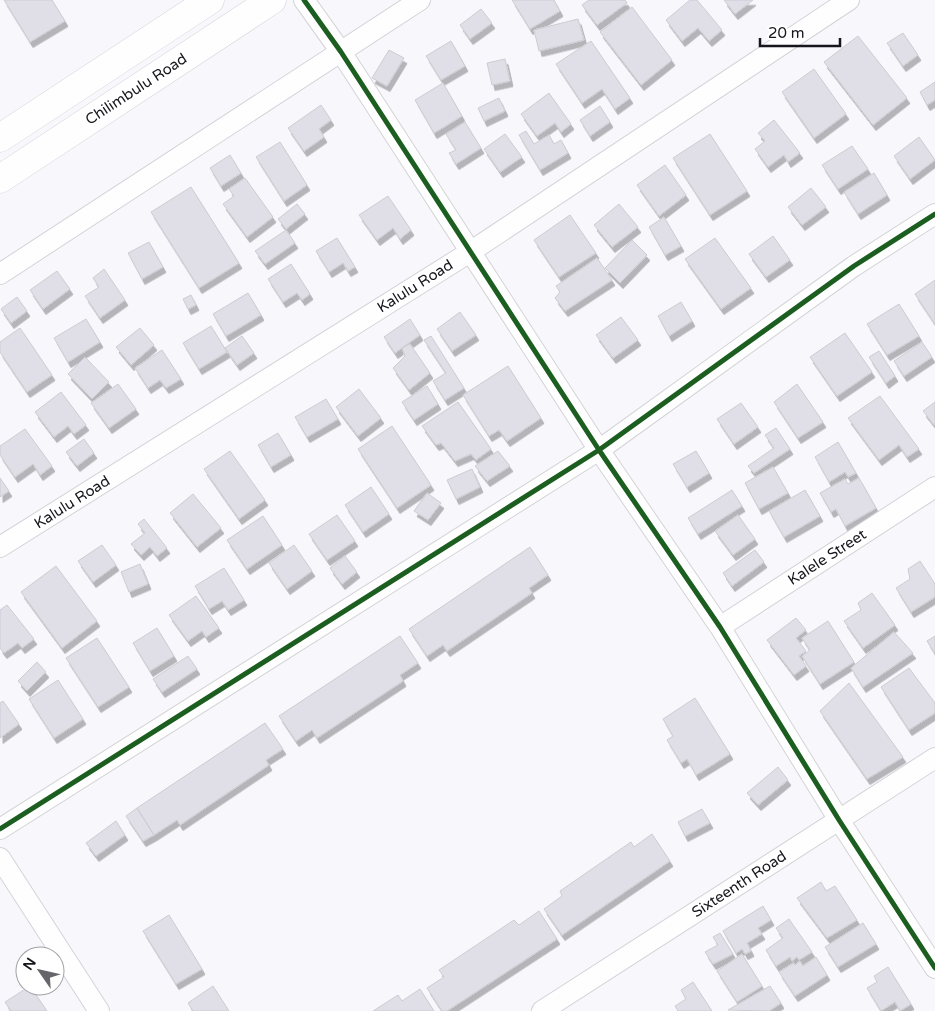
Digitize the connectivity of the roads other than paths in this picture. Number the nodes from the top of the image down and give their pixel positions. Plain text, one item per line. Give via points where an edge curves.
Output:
1 (210, 0) edge
2 (272, 0) edge
3 (304, 0) edge
4 (420, 0) edge
5 (849, 0) edge
6 (341, 52) junction
7 (0, 138) edge
8 (0, 179) edge
9 (935, 214) edge
10 (470, 252) junction
11 (0, 274) edge
12 (599, 450) junction
13 (935, 487) edge
14 (0, 547) edge
15 (720, 627) junction
16 (935, 758) edge
17 (839, 820) junction
18 (0, 829) edge
19 (0, 858) edge
20 (935, 968) edge
21 (99, 1011) edge
22 (542, 1011) edge

1 - 7 main road
2 - 8 main road, Chilimbulu Road
3 - 6 street
4 - 6 street
5 - 10 street, Kalulu Road
6 - 10 street
6 - 11 street
9 - 12 street via 854,266
10 - 12 street
10 - 14 street, Kalulu Road
12 - 15 street
12 - 18 street
13 - 15 street, Kalele Street
15 - 17 street
16 - 17 street, Sixteenth Road
17 - 20 street
17 - 22 street, Sixteenth Road
19 - 21 street

